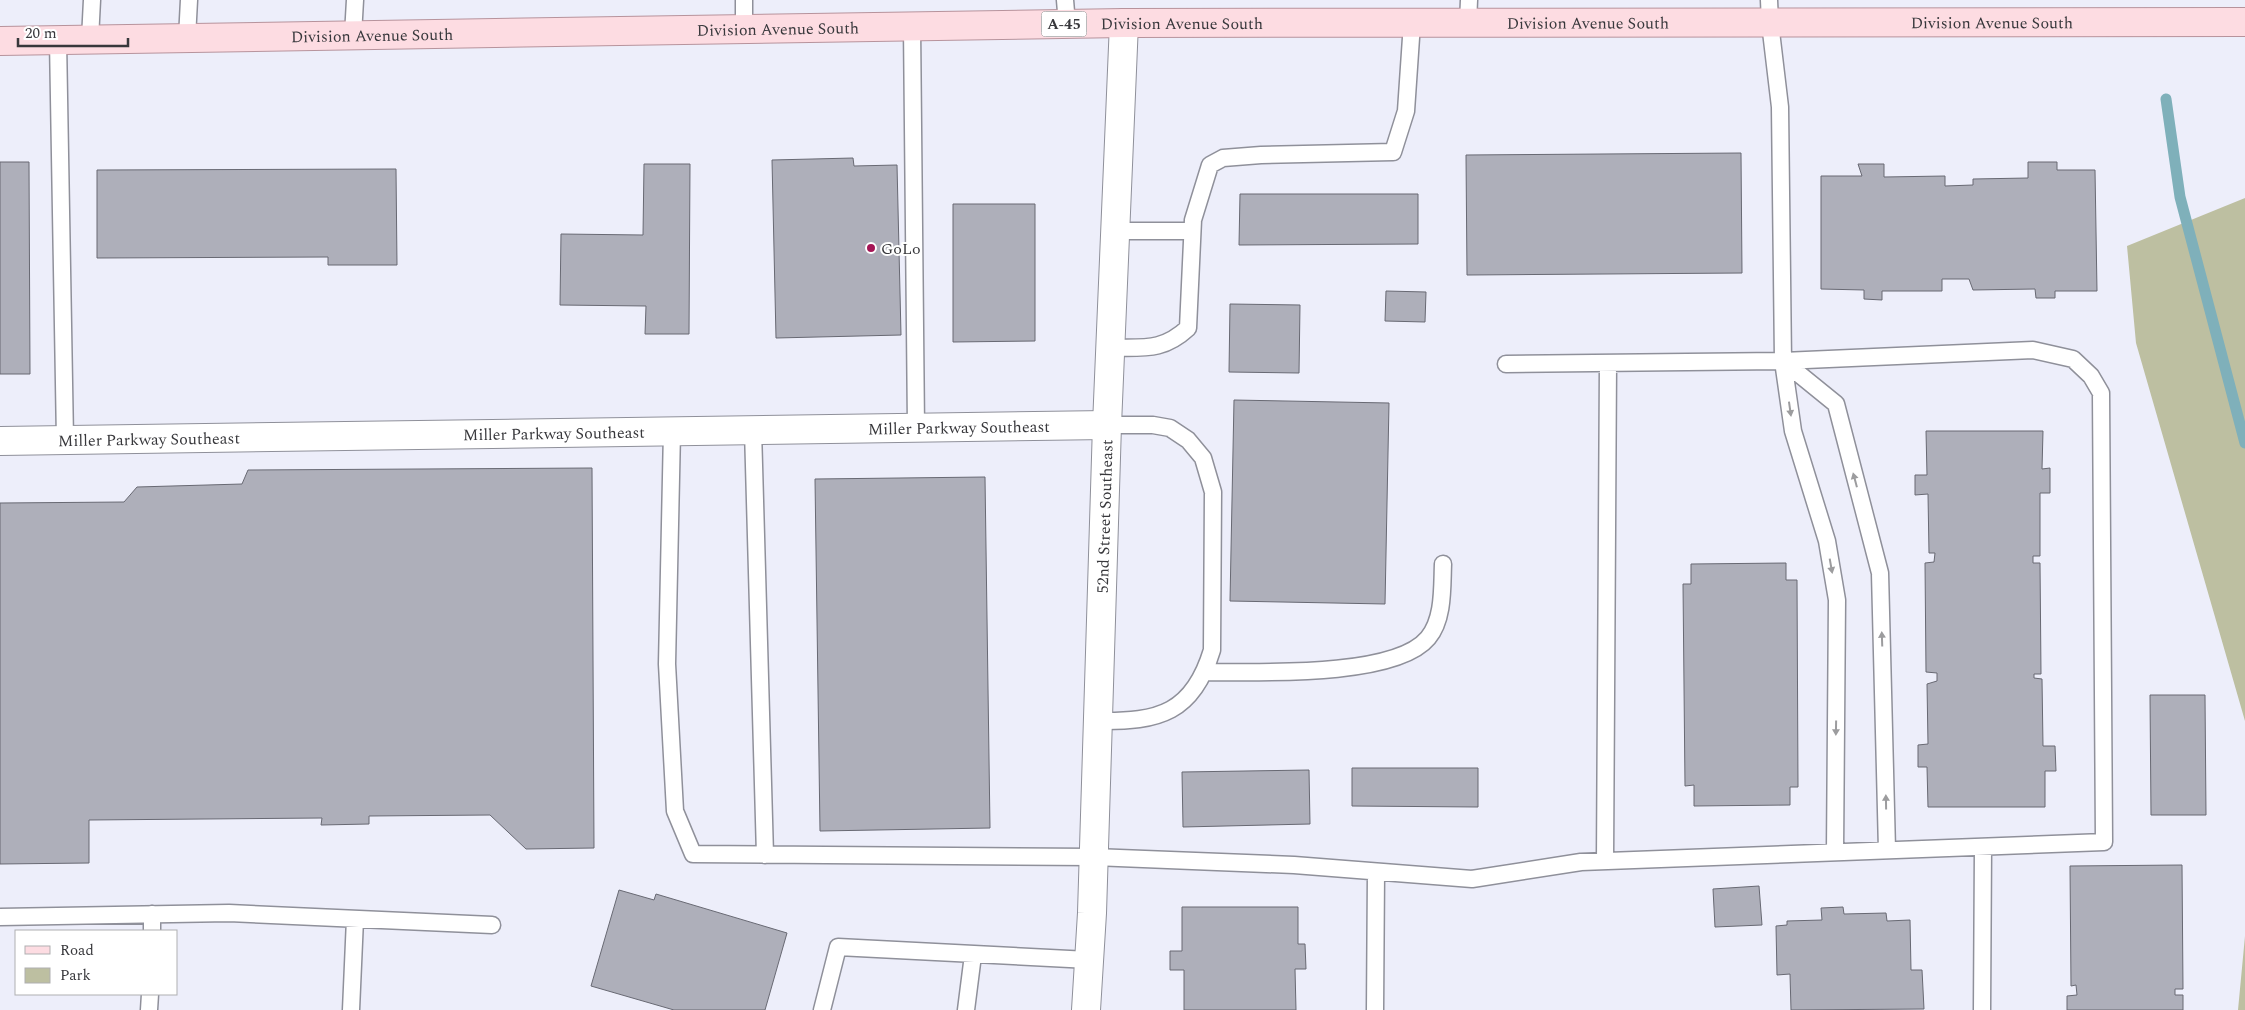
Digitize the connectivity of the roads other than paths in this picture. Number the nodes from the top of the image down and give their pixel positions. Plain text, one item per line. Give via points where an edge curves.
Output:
1 (92, 0) edge
2 (189, 0) edge
3 (355, 0) edge
4 (744, 0) edge
5 (1066, 12) edge
6 (1469, 12) edge
7 (1769, 12) edge
8 (2245, 22) edge
9 (1124, 23) junction
10 (1412, 23) junction
11 (912, 26) junction
12 (744, 29) junction
13 (353, 35) junction
14 (187, 38) junction
15 (90, 39) junction
16 (58, 40) junction
17 (0, 41) edge
18 (1115, 231) junction
19 (1192, 231) junction
20 (1110, 348) junction
21 (1783, 361) junction
22 (1608, 363) junction
23 (1506, 364) dead end
24 (1107, 425) junction
25 (916, 428) junction
26 (753, 430) junction
27 (672, 431) junction
28 (65, 440) junction
29 (0, 441) edge
30 (1443, 564) dead end
31 (1206, 672) junction
32 (1098, 721) junction
33 (1983, 847) junction
34 (1887, 850) junction
35 (1835, 852) junction
36 (765, 854) junction
37 (1094, 857) junction
38 (1605, 861) junction
39 (1376, 872) junction
40 (152, 914) junction
41 (0, 917) edge
42 (355, 919) junction
43 (492, 925) dead end
44 (152, 930) edge
45 (973, 955) junction
46 (1089, 960) junction
47 (150, 995) edge
48 (149, 1010) edge
49 (351, 1010) edge
50 (822, 1010) edge
51 (966, 1010) edge
52 (1086, 1010) edge
53 (1376, 1010) edge
54 (1982, 1010) edge

1 - 15 lane
2 - 14 lane
3 - 13 lane
4 - 12 lane
5 - 9 main road, Division Avenue South / A-45
5 - 11 main road, Division Avenue South / A-45
6 - 7 main road, Division Avenue South / A-45
6 - 10 main road, Division Avenue South / A-45
7 - 8 main road, Division Avenue South / A-45
7 - 21 lane via 1780,107
9 - 10 main road, Division Avenue South / A-45
9 - 18 street, 52nd Street Southeast
10 - 19 lane via 1406,111 1393,152 1222,158 1210,165
11 - 12 main road, Division Avenue South / A-45
11 - 25 lane
12 - 13 main road, Division Avenue South / A-45
13 - 14 main road, Division Avenue South / A-45
14 - 15 main road, Division Avenue South / A-45
15 - 16 main road, Division Avenue South / A-45
16 - 17 main road, Division Avenue South / A-45
16 - 28 lane
18 - 19 lane
18 - 20 street, 52nd Street Southeast
19 - 20 lane via 1188,328 1174,340 1155,346
20 - 24 street, 52nd Street Southeast
21 - 22 lane
21 - 33 lane via 2033,350 2073,359 2101,393 2104,842
34 -> 21 lane via 1880,573 1836,404
21 -> 35 lane via 1793,431 1827,541 1837,600
22 - 23 lane
22 - 38 lane
24 - 25 street, Miller Parkway Southeast
24 - 31 lane via 1170,428 1188,440 1203,458 1213,492 1212,650
24 - 32 street, 52nd Street Southeast
25 - 26 street, Miller Parkway Southeast
26 - 27 street, Miller Parkway Southeast
26 - 36 lane
27 - 28 street, Miller Parkway Southeast
27 - 36 lane via 667,664 675,811 693,854
28 - 29 street, Miller Parkway Southeast
30 - 31 lane via 1441,601 1435,628 1428,639 1407,653 1375,663 1302,672
31 - 32 lane via 1181,704 1163,714 1128,722
32 - 37 street, 52nd Street Southeast
33 - 34 lane
33 - 54 lane
34 - 35 lane
35 - 38 lane
36 - 37 lane
37 - 39 lane via 1294,865
37 - 46 street, 52nd Street Southeast
38 - 39 lane via 1472,880
39 - 53 lane
40 - 41 lane
40 - 42 lane via 229,913
40 - 44 lane
42 - 43 lane
42 - 49 lane
45 - 46 lane
45 - 50 lane via 838,947
45 - 51 lane
46 - 52 street, 52nd Street Southeast
47 - 48 lane

